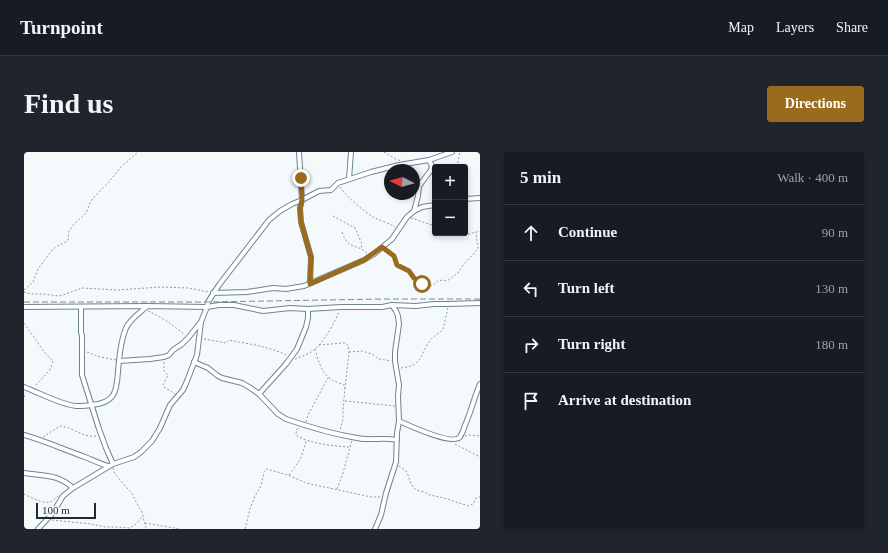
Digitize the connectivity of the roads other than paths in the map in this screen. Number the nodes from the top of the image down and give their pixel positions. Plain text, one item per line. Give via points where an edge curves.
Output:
1 (299, 152) edge
2 (351, 152) edge
3 (452, 152) edge
4 (429, 160) junction
5 (349, 179) junction
6 (480, 198) edge
7 (468, 199) edge
8 (302, 200) junction
9 (432, 205) edge
10 (414, 211) junction
11 (310, 284) junction
12 (213, 293) junction
13 (480, 303) edge
14 (392, 305) junction
15 (24, 307) edge
16 (81, 307) junction
17 (207, 307) junction
18 (145, 308) junction
19 (308, 309) junction
20 (201, 322) junction
21 (118, 361) junction
22 (194, 362) junction
23 (480, 384) edge
24 (28, 389) edge
25 (259, 394) junction
26 (92, 405) junction
27 (398, 421) junction
28 (24, 435) edge
29 (397, 440) junction
30 (113, 464) junction
31 (108, 466) junction
32 (24, 473) edge
33 (72, 488) junction
34 (38, 529) edge
35 (375, 529) edge

1 - 8 street
2 - 5 street
3 - 4 street
4 - 5 street
4 - 10 street via 432,168 419,186
5 - 8 street via 338,183 331,190 319,192
6 - 7 street
8 - 11 street via 301,222 311,257
8 - 12 street via 269,220
9 - 10 street
10 - 11 street via 407,216 392,239 370,256
11 - 12 street via 286,289
12 - 17 street
13 - 14 street
14 - 19 street
14 - 27 street via 399,324 395,361
15 - 16 street
16 - 18 street
16 - 26 street via 82,375
17 - 18 street
17 - 19 street via 234,305 263,311
17 - 20 street
18 - 21 street via 127,327
19 - 25 street via 306,326 292,359
20 - 21 street via 169,355
20 - 22 street
21 - 26 street via 115,393 100,405
22 - 25 street via 222,378 242,383
22 - 30 street via 183,390 170,405 152,441 134,457
23 - 27 street via 458,439 448,439
24 - 26 street via 70,405
25 - 29 street via 286,419 338,435
26 - 30 street
27 - 29 street
28 - 31 street
29 - 35 street via 396,462
30 - 31 street
31 - 33 street
32 - 33 street via 52,476
33 - 34 street

